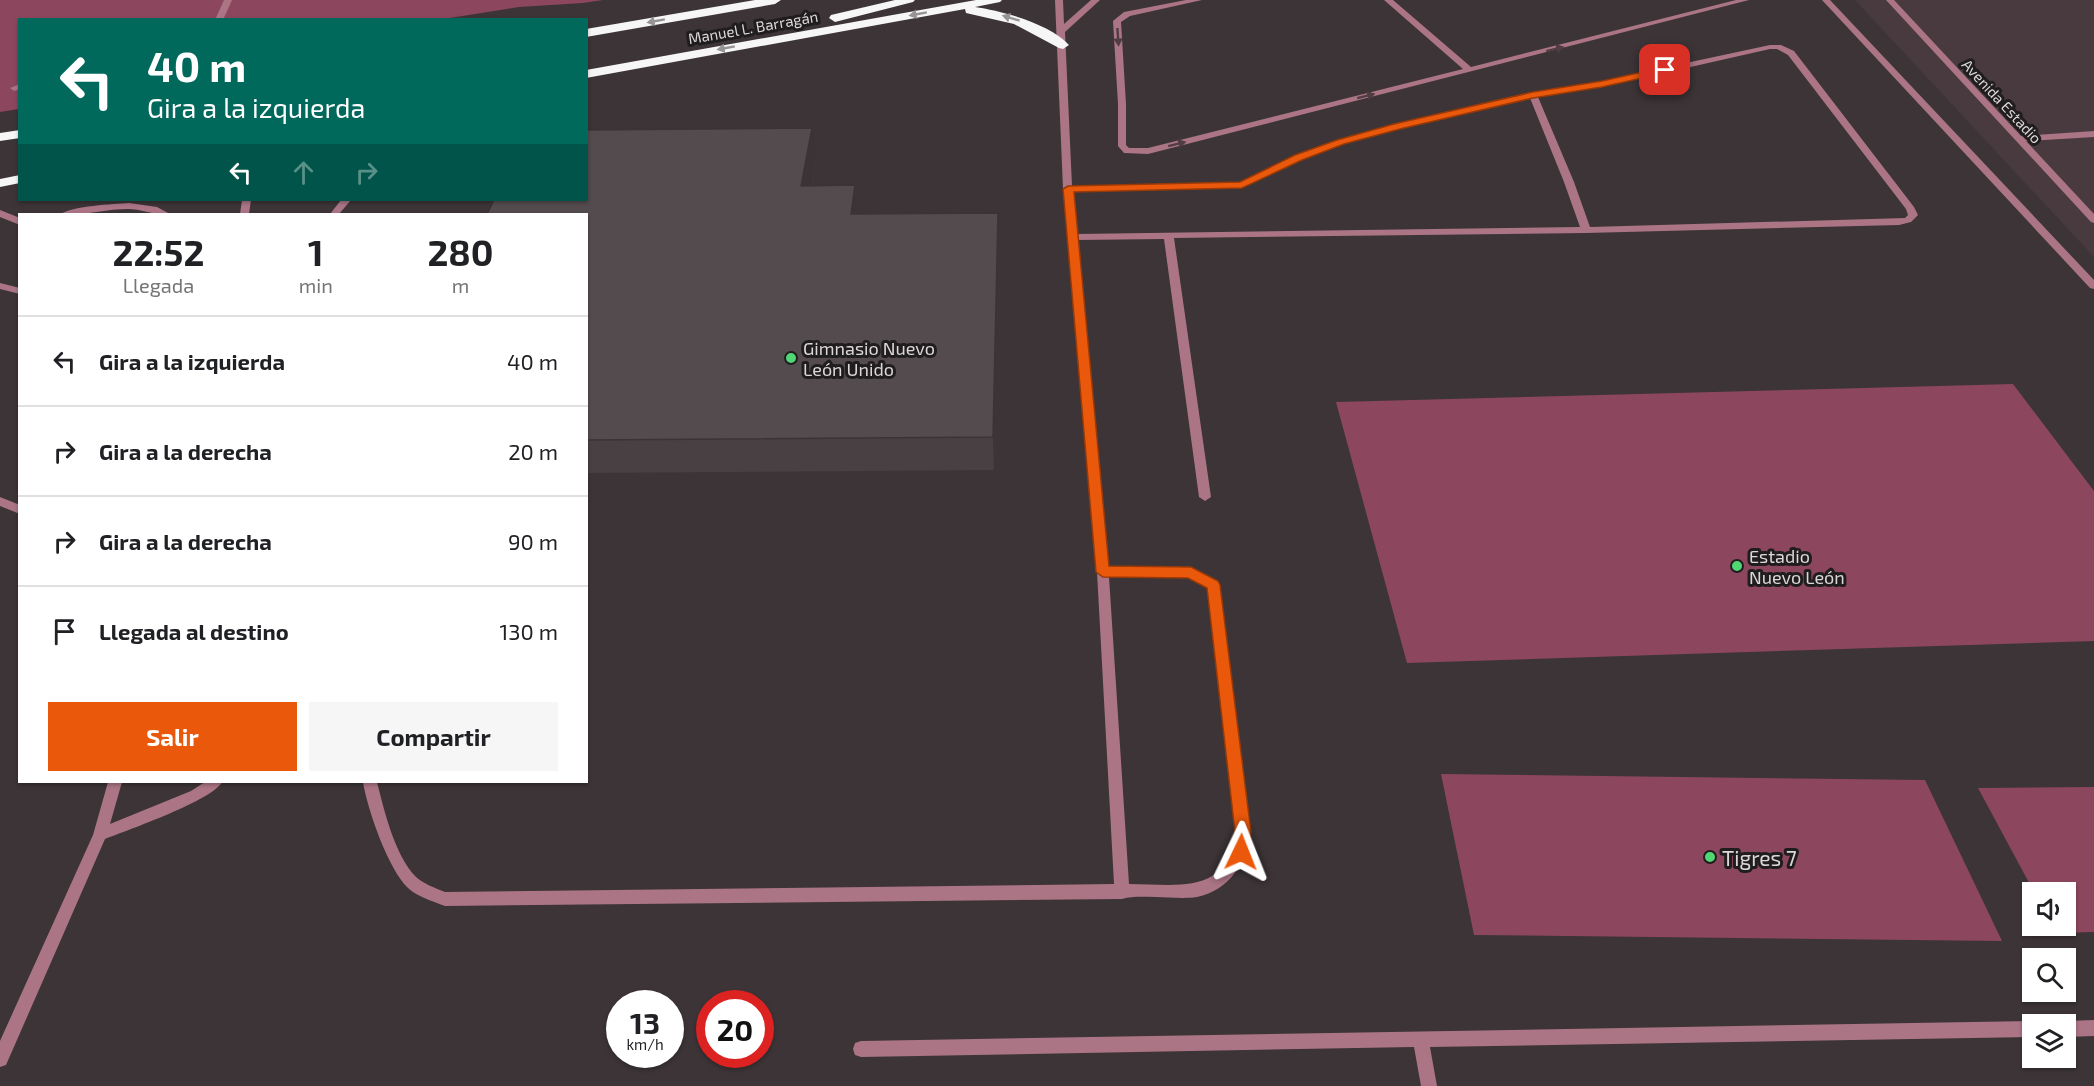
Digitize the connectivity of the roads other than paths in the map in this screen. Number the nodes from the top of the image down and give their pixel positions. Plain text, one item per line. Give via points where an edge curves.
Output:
1 (228, 0) edge
2 (775, 0) edge
3 (909, 0) edge
4 (996, 0) edge
5 (1059, 0) edge
6 (1096, 0) edge
7 (1198, 0) edge
8 (1388, 0) edge
9 (1745, 0) edge
10 (1826, 0) edge
11 (1890, 0) edge
12 (952, 8) junction
13 (220, 18) edge
14 (1062, 30) junction
15 (588, 33) edge
16 (774, 39) junction
17 (1063, 45) junction
18 (1470, 70) junction
19 (588, 74) edge
20 (1533, 95) junction
21 (18, 134) edge
22 (2094, 134) edge
23 (0, 137) edge
24 (2018, 139) junction
25 (18, 179) edge
26 (0, 183) edge
27 (1068, 189) junction
28 (345, 201) edge
29 (0, 213) edge
30 (74, 213) edge
31 (162, 213) edge
32 (335, 213) edge
33 (2094, 220) edge
34 (18, 222) edge
35 (1586, 231) junction
36 (1072, 237) junction
37 (1169, 237) junction
38 (0, 286) edge
39 (2094, 286) edge
40 (18, 290) edge
41 (1205, 497) dead end
42 (0, 501) edge
43 (18, 509) edge
44 (1103, 572) junction
45 (115, 783) edge
46 (213, 783) edge
47 (370, 783) edge
48 (100, 835) junction
49 (1122, 892) junction
50 (2094, 1028) edge
51 (2022, 1029) edge
52 (2076, 1029) edge
53 (1421, 1040) junction
54 (861, 1049) dead end
55 (0, 1059) edge
56 (1429, 1086) edge

1 - 13 street
2 -> 15 highway, Manuel L. Barragán
3 - 16 highway via 830,19
4 - 12 highway, Manuel L. Barragán
5 - 14 street
6 - 14 street
7 -> 18 street via 1128,14 1117,21 1122,146 1127,151 1148,151
8 - 18 street
18 -> 9 street
10 - 39 street
11 - 24 street, Avenida Estadio
12 -> 16 highway, Manuel L. Barragán
17 -> 12 highway via 1008,17
14 - 17 street
16 -> 19 highway, Manuel L. Barragán
17 - 27 street
20 - 27 street via 1340,142 1242,185
20 - 35 street
20 - 35 street via 1778,47 1791,53 1913,215 1899,222
21 - 23 highway
22 - 24 street
24 - 33 street, Avenida Estadio
25 - 26 highway
27 - 36 street
28 - 32 street
29 - 34 street
30 - 31 street via 132,206
35 - 37 street
36 - 37 street
36 - 44 street
37 - 41 street
38 - 40 street
42 - 43 street
44 - 49 street
44 - 49 street via 1191,573 1213,585 1243,832 1241,852 1216,883 1197,890
45 - 48 street
46 - 48 street via 195,795
47 - 49 street via 395,856 409,879 445,899
48 - 55 street
50 - 52 street
51 - 53 street
53 - 54 street
53 - 56 street

